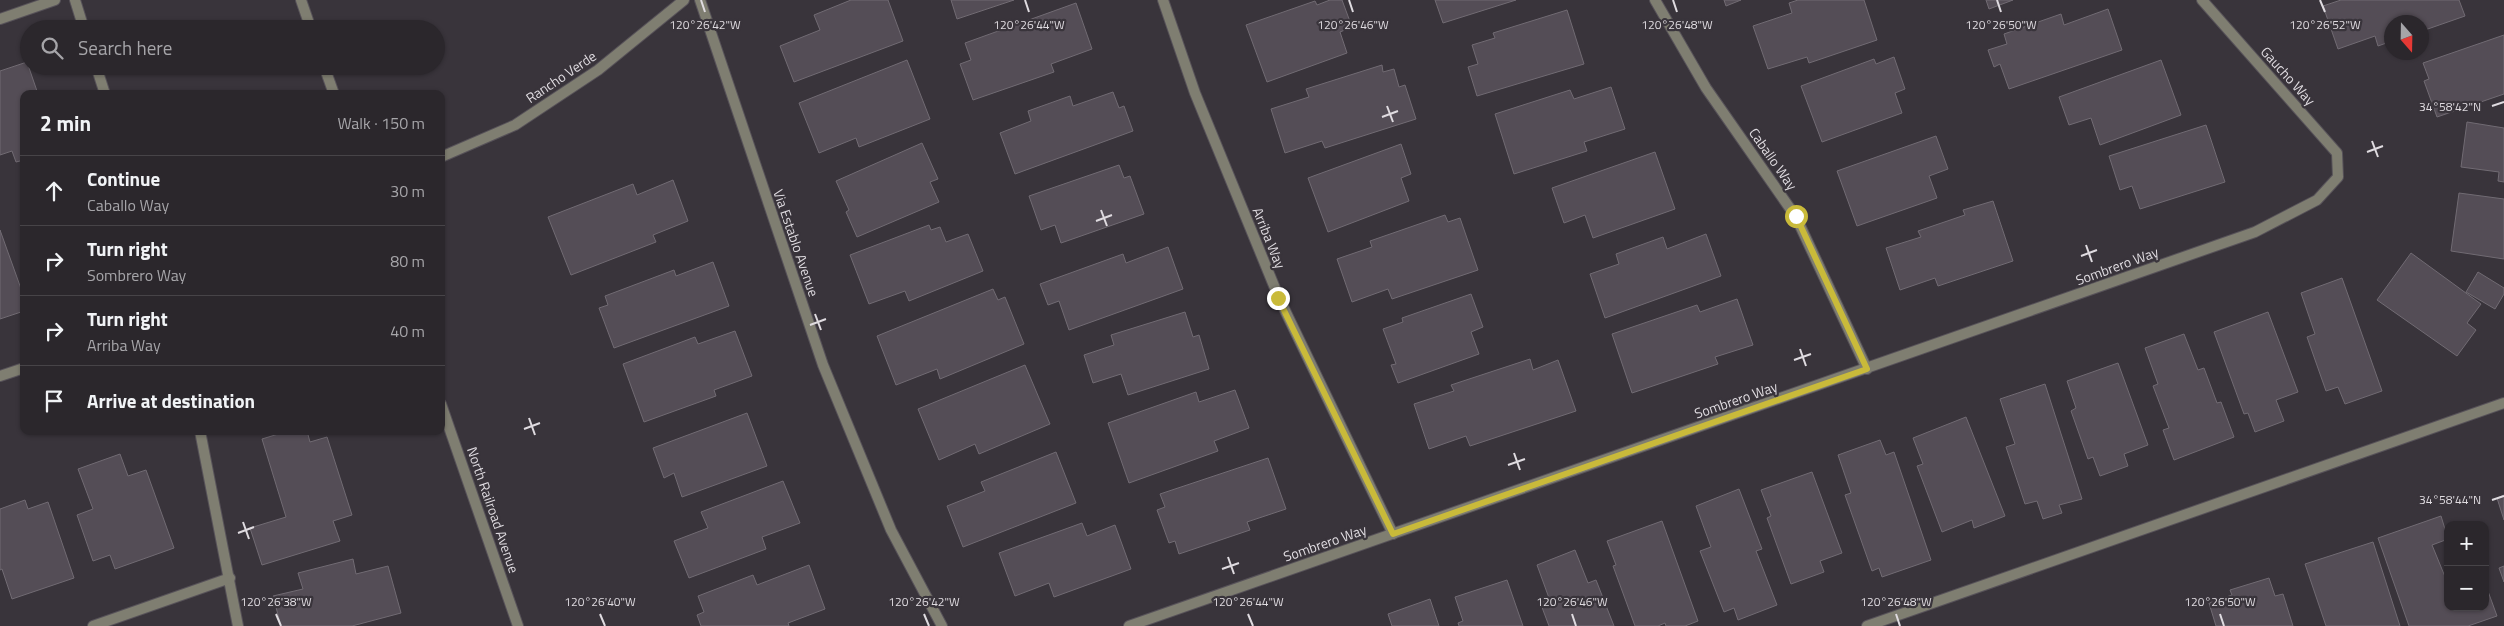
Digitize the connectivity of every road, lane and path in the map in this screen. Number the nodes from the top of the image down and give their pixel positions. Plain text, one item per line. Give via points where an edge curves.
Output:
1 (55, 0) edge
2 (75, 0) edge
3 (301, 0) edge
4 (684, 0) edge
5 (700, 0) edge
6 (1164, 0) edge
7 (1654, 0) edge
8 (2202, 0) edge
9 (0, 19) edge
10 (81, 20) edge
11 (308, 20) edge
12 (99, 75) edge
13 (327, 75) edge
14 (104, 90) edge
15 (333, 90) edge
16 (445, 155) edge
17 (2338, 177) joint
18 (20, 369) edge
19 (1867, 369) junction
20 (0, 376) edge
21 (2504, 403) edge
22 (445, 416) edge
23 (201, 435) edge
24 (1393, 534) junction
25 (230, 578) junction
26 (93, 626) edge
27 (238, 626) edge
28 (518, 626) edge
29 (942, 626) edge
30 (1129, 626) edge
31 (1867, 626) edge

1 - 9 street
2 - 10 street
3 - 11 street
4 - 16 street, Rancho Verde via 598,70 523,119
5 - 29 street, Via Establo Avenue via 823,365 891,530
6 - 24 street, Arriba Way via 1195,93 1278,298
7 - 19 street, Caballo Way via 1706,88 1796,216
8 - 17 street, Gaucho Way via 2337,153
12 - 14 street
13 - 15 street
17 - 19 street, Sombrero Way via 2317,200 2255,232
18 - 20 street
19 - 24 street, Sombrero Way
21 - 31 street
22 - 28 street, North Railroad Avenue
23 - 25 street
24 - 30 street, Sombrero Way
25 - 26 street
25 - 27 street

